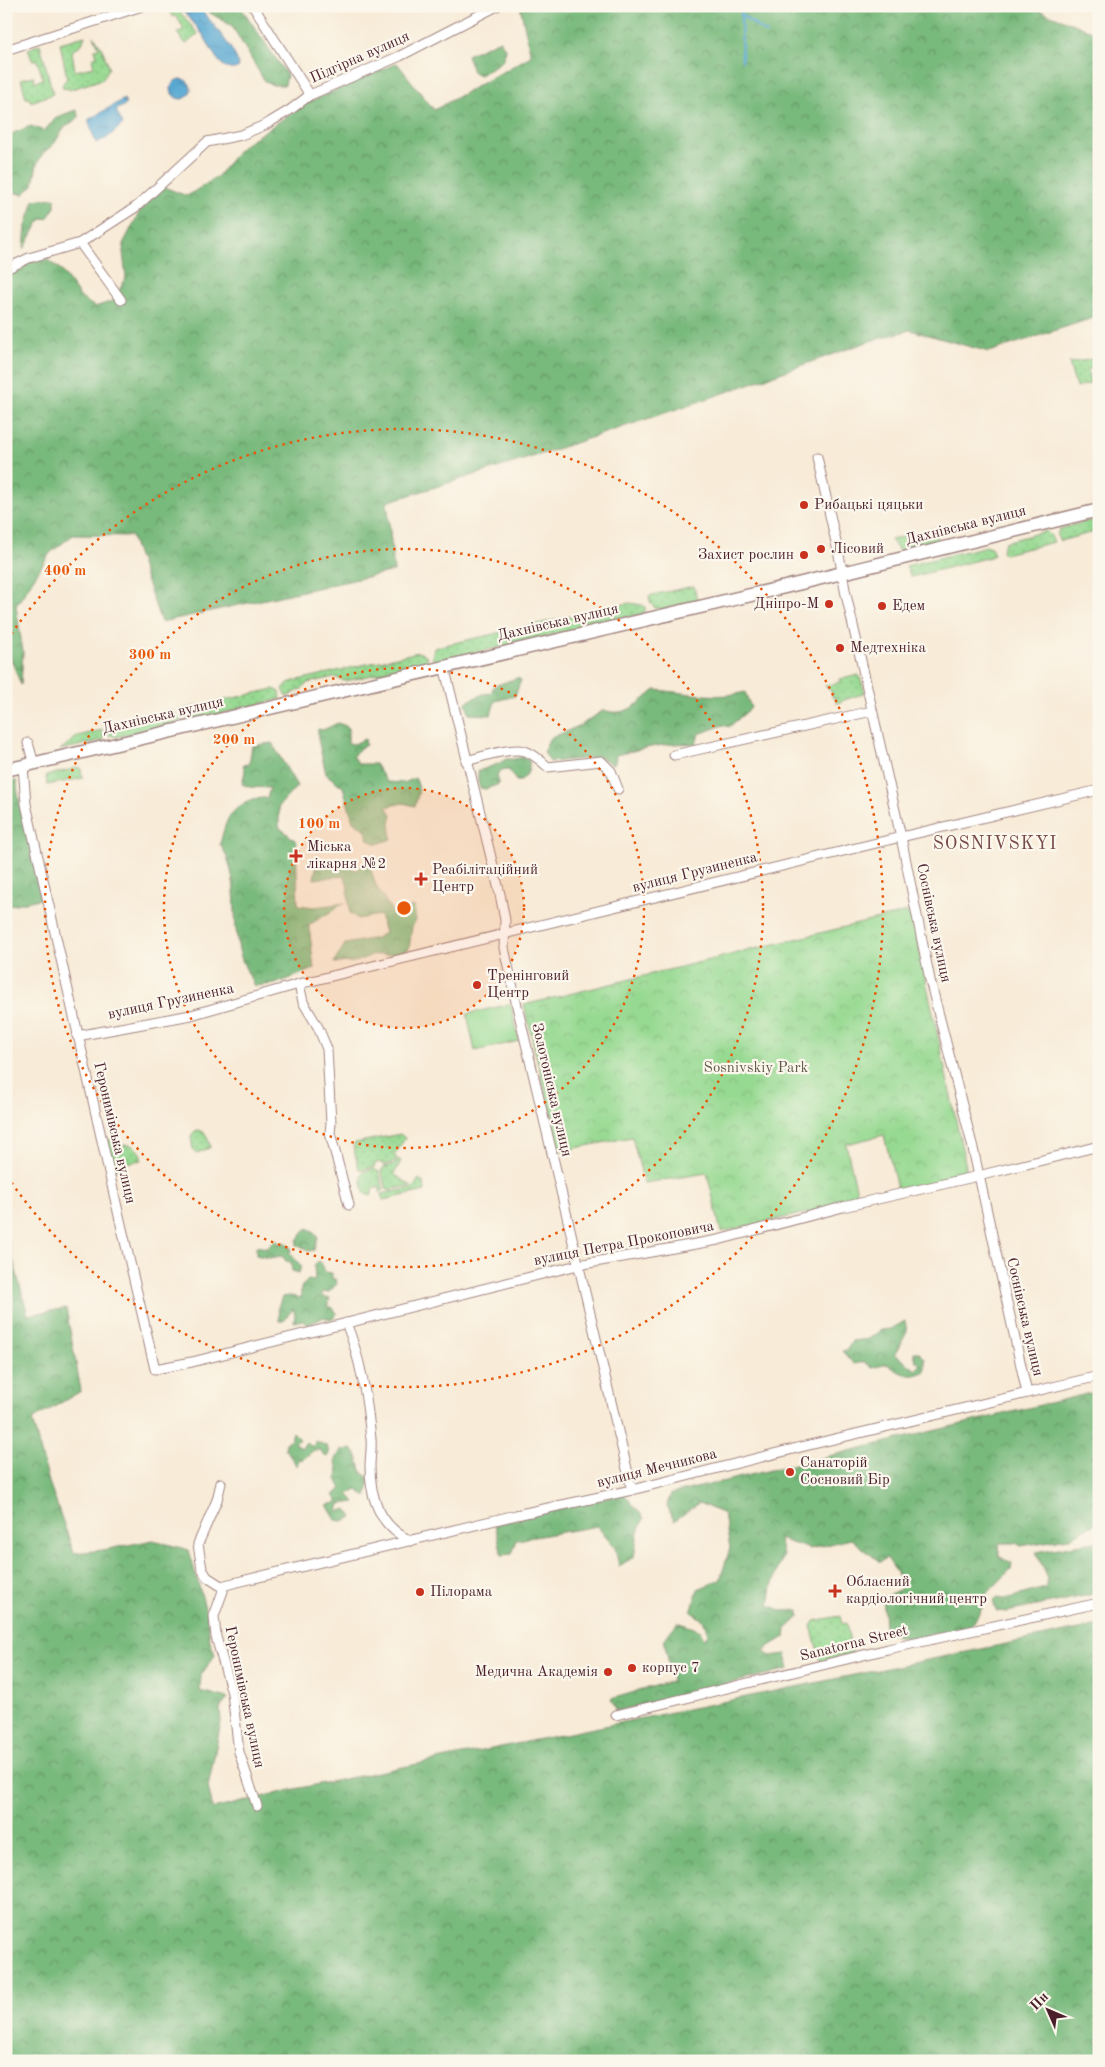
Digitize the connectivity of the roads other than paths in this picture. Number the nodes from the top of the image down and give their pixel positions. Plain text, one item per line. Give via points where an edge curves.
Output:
1 (142, 6) edge
2 (253, 6) edge
3 (498, 6) edge
4 (6, 50) edge
5 (310, 94) junction
6 (80, 243) junction
7 (6, 269) edge
8 (121, 300) dead end
9 (817, 457) dead end
10 (1099, 510) edge
11 (843, 574) junction
12 (444, 666) junction
13 (872, 711) junction
14 (28, 743) dead end
15 (674, 755) dead end
16 (466, 760) junction
17 (28, 765) junction
18 (6, 770) edge
19 (618, 789) dead end
20 (1099, 790) edge
21 (901, 837) junction
22 (504, 934) junction
23 (299, 984) junction
24 (78, 1036) junction
25 (1099, 1146) edge
26 (978, 1176) junction
27 (349, 1205) dead end
28 (578, 1266) junction
29 (346, 1322) junction
30 (155, 1369) joint
31 (1099, 1376) edge
32 (1027, 1393) junction
33 (221, 1483) dead end
34 (632, 1490) junction
35 (411, 1542) junction
36 (221, 1586) junction
37 (1099, 1603) edge
38 (616, 1715) dead end
39 (257, 1806) dead end

1 - 4 street
2 - 5 street
3 - 5 street, Підгірна вулиця via 400,56
5 - 6 street, Підгірна вулиця via 290,110 241,136 207,142 136,206
6 - 7 street, Підгірна вулиця via 29,258
6 - 8 street
9 - 11 street, Соснівська вулиця
10 - 11 main road, Дахнівська вулиця
11 - 12 main road, Дахнівська вулиця
11 - 13 street, Соснівська вулиця
12 - 16 street, Золотоніська вулиця
12 - 17 main road, Дахнівська вулиця
13 - 15 street
13 - 21 street, Соснівська вулиця
14 - 17 street, Геронимівська вулиця
16 - 19 street via 514,750 526,751 548,767 601,762 611,771
16 - 22 street, Золотоніська вулиця via 500,894
17 - 18 main road, Дахнівська вулиця
17 - 24 street, Геронимівська вулиця via 26,804
20 - 21 street, вулиця Грузиненка
21 - 22 street, вулиця Грузиненка
21 - 26 street, Соснівська вулиця via 930,980
22 - 23 street, вулиця Грузиненка
22 - 28 street, Золотоніська вулиця via 506,957
23 - 24 street, вулиця Грузиненка via 191,1015
23 - 27 street via 303,1002 327,1049 330,1133
24 - 30 street, Геронимівська вулиця
25 - 26 street, вулиця Петра Прокоповича
26 - 28 street, вулиця Петра Прокоповича via 718,1240
26 - 32 street, Соснівська вулиця
28 - 29 street, вулиця Петра Прокоповича
28 - 34 street, Золотоніська вулиця
29 - 30 street, вулиця Петра Прокоповича
29 - 35 street via 358,1355 371,1441 370,1472 376,1504 386,1523
31 - 32 street, вулиця Мечникова
32 - 34 street, вулиця Мечникова
33 - 36 street via 198,1544 202,1569 207,1577
34 - 35 street, вулиця Мечникова
35 - 36 street, вулиця Мечникова
36 - 39 street, Геронимівська вулиця via 223,1591 214,1616 216,1637 232,1693 239,1752
37 - 38 street, Sanatorna Street via 897,1647

